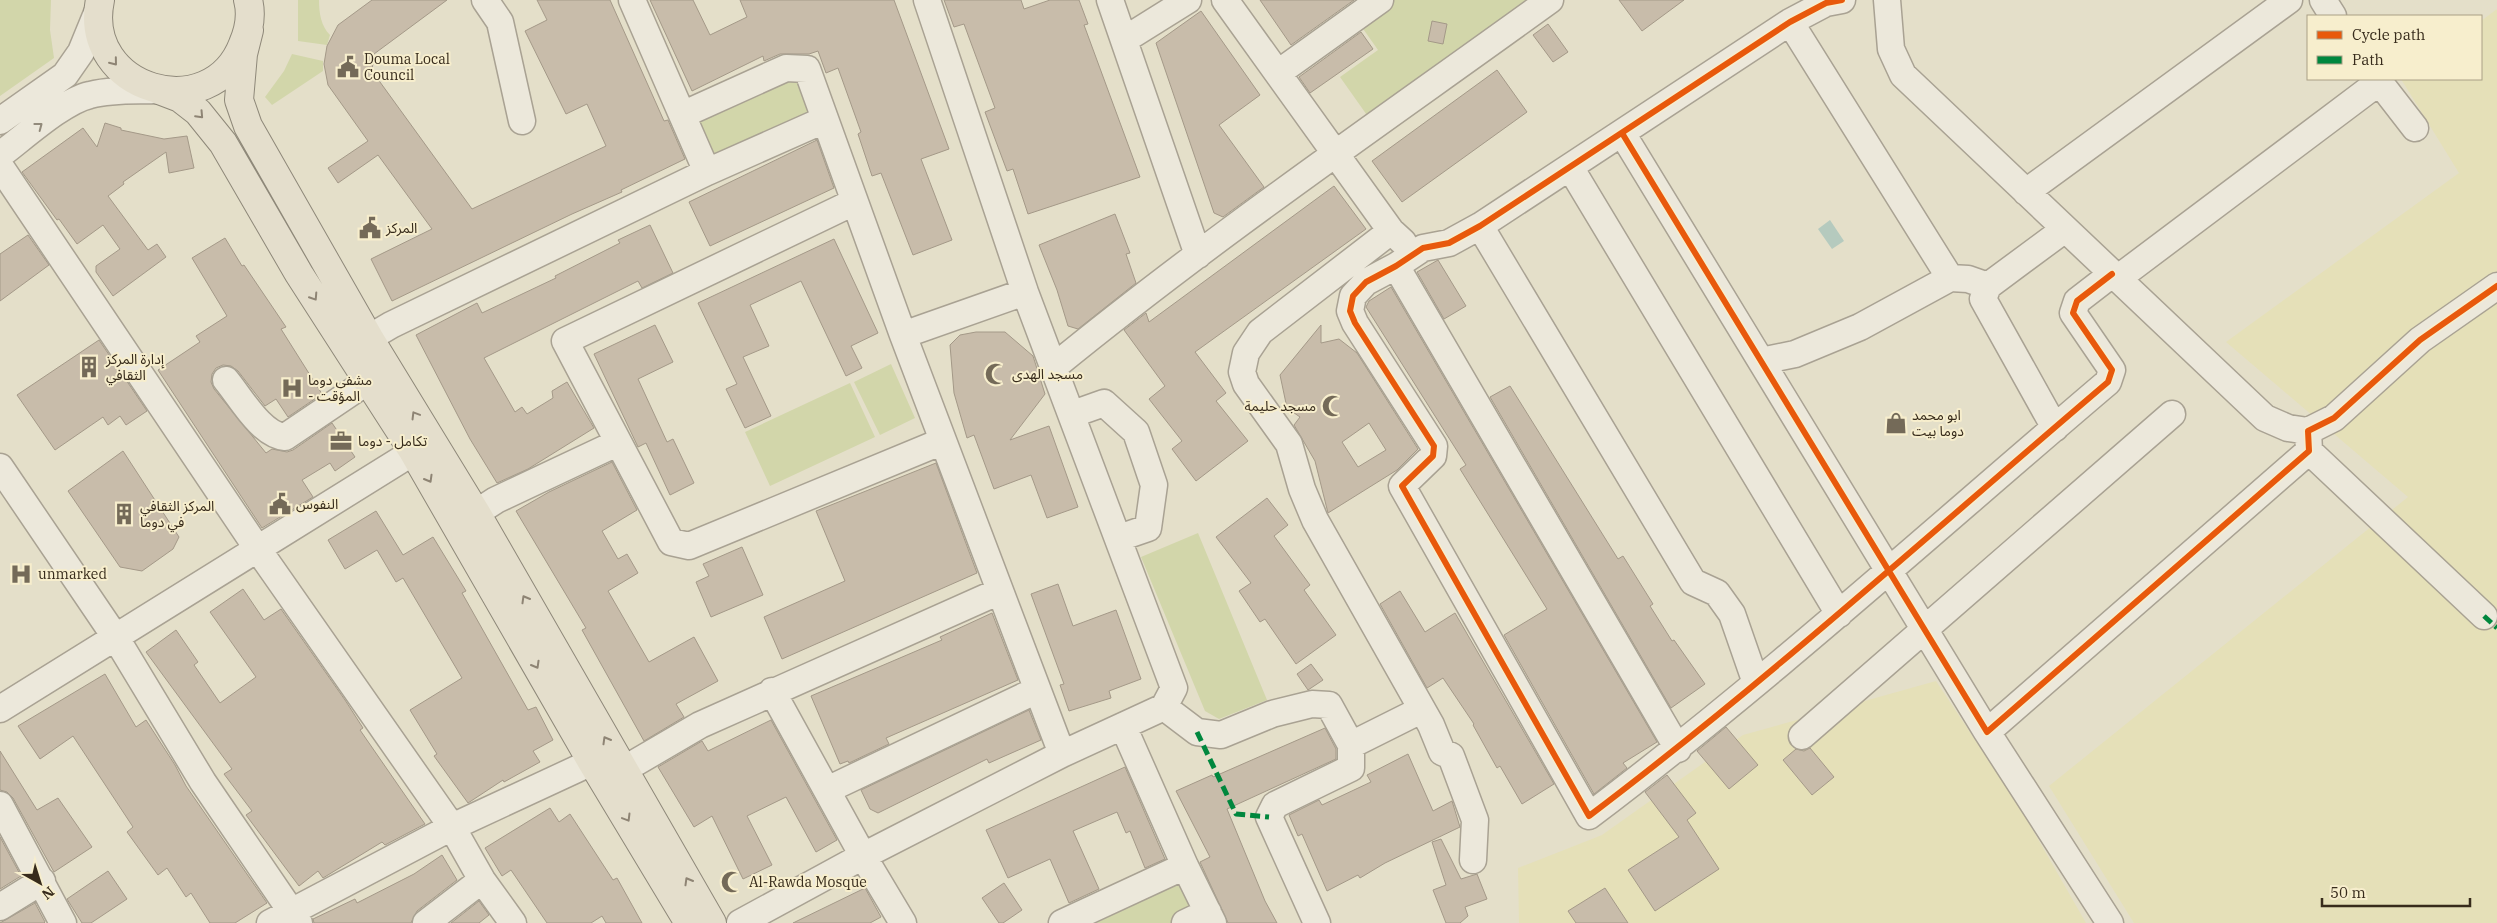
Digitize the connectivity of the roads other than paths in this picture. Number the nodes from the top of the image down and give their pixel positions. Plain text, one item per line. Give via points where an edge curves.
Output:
1 (248, 0) edge
2 (259, 0) edge
3 (485, 0) edge
4 (632, 0) edge
5 (927, 0) edge
6 (1110, 0) edge
7 (1188, 0) edge
8 (1225, 0) edge
9 (1380, 0) edge
10 (1550, 0) edge
11 (1842, 0) edge
12 (1887, 0) edge
13 (2289, 0) edge
14 (2323, 0) edge
15 (98, 6) edge
16 (2332, 15) edge
17 (1790, 22) junction
18 (249, 30) junction
19 (1124, 40) junction
20 (1278, 73) junction
21 (2378, 80) edge
22 (160, 90) junction
23 (682, 115) junction
24 (824, 120) junction
25 (0, 121) edge
26 (522, 121) dead end
27 (2415, 128) dead end
28 (1622, 133) junction
29 (0, 155) edge
30 (1336, 155) junction
31 (0, 166) edge
32 (1570, 167) junction
33 (707, 172) junction
34 (2026, 192) junction
35 (854, 202) junction
36 (1480, 226) junction
37 (2065, 229) junction
38 (1391, 231) junction
39 (1423, 248) junction
40 (322, 254) junction
41 (1198, 255) junction
42 (1396, 266) junction
43 (299, 274) junction
44 (2115, 276) junction
45 (1950, 278) junction
46 (1988, 286) junction
47 (2497, 286) edge
48 (1025, 292) junction
49 (903, 335) junction
50 (369, 338) junction
51 (1761, 361) junction
52 (1055, 366) junction
53 (226, 380) dead end
54 (368, 381) junction
55 (1072, 414) junction
56 (2172, 414) dead end
57 (2055, 428) junction
58 (943, 441) junction
59 (2308, 441) junction
60 (618, 443) junction
61 (422, 446) junction
62 (0, 467) edge
63 (476, 513) junction
64 (1119, 538) junction
65 (257, 548) junction
66 (1888, 570) junction
67 (1000, 591) junction
68 (1840, 614) junction
69 (2484, 616) dead end
70 (1925, 630) junction
71 (116, 638) junction
72 (1756, 683) junction
73 (1037, 690) junction
74 (772, 691) junction
75 (1164, 707) junction
76 (0, 709) edge
77 (1421, 710) junction
78 (1123, 726) junction
79 (1987, 732) junction
80 (1802, 736) dead end
81 (1351, 745) junction
82 (1678, 749) junction
83 (1062, 754) junction
84 (592, 762) junction
85 (622, 781) junction
86 (827, 790) junction
87 (0, 805) edge
88 (452, 827) junction
89 (863, 856) junction
90 (1473, 860) dead end
91 (1185, 866) junction
92 (482, 880) junction
93 (42, 881) junction
94 (0, 907) edge
95 (287, 919) edge
96 (1202, 919) edge
97 (63, 923) edge
98 (426, 923) edge
99 (513, 923) edge
100 (689, 923) edge
101 (712, 923) edge
102 (740, 923) edge
103 (903, 923) edge
104 (1062, 923) edge
105 (1317, 923) edge
106 (2110, 923) edge

1 - 18 main road
2 - 18 street
3 - 26 street via 500,22
4 - 23 street
5 - 48 street
6 - 19 street
7 - 19 street
8 - 20 street
9 - 20 street
10 - 30 street
11 - 17 street via 1826,3
12 - 34 street via 1891,49 1903,76
13 - 34 street
14 - 16 street
15 -> 22 main road via 99,34 108,54 121,71 139,84
15 - 25 street via 81,52 65,75
17 - 28 street
17 - 45 street
18 - 22 main road via 240,52 226,71 206,84 183,91
18 - 40 main road via 243,54 239,100 248,126
19 - 41 street
20 - 30 street
21 - 27 street
21 - 44 street
29 -> 22 street via 70,103 88,95
22 -> 43 main road via 180,98 198,112 223,143
23 - 24 street via 786,68 807,69
23 - 33 street
24 - 33 street
24 - 35 street
28 - 32 street
28 - 51 street
30 - 38 street
30 - 41 street
31 - 65 street
32 - 36 street
32 - 68 street
33 - 50 street
34 - 37 street
35 - 49 street
35 - 60 street via 565,341
36 - 39 street via 1449,243
36 - 72 street via 1693,582 1717,593 1732,614
37 - 44 street
37 - 46 street
38 - 39 street via 1404,243
38 - 77 street via 1260,332 1246,353 1242,372 1246,384 1289,444 1315,520
39 - 42 street
40 - 43 main road
40 - 50 main road
41 - 52 street
42 - 82 street
42 - 82 street via 1366,282 1353,296 1350,311 1355,324 1434,446 1433,456 1402,486 1589,816
43 -> 54 main road
44 - 57 street via 2077,301 2073,313 2112,370 2108,382
44 - 59 street via 2265,418
45 - 46 street via 1968,279
45 - 51 street via 1860,327 1795,354
46 - 57 street via 1983,299
47 - 59 street via 2420,340
48 - 49 street
48 - 52 street
49 - 58 street
61 -> 50 main road
51 - 66 street
52 - 55 street
53 - 54 street via 266,430 285,437
54 - 61 main road
55 - 64 street
55 - 64 street via 1104,403 1136,432 1154,485 1148,528
56 - 70 street
57 - 66 street
58 - 60 street via 689,546 671,542
58 - 67 street
59 - 69 street
59 - 79 street
60 - 63 street via 496,500
61 - 63 main road
61 - 65 street
61 -> 84 main road
62 - 71 street
85 -> 63 main road
64 - 75 street via 1174,688
65 - 71 street
65 - 88 street
66 - 68 street
66 - 70 street
67 - 73 street
67 - 74 street
68 - 72 street
70 - 79 street
70 - 80 street
71 - 76 street
71 - 95 street
72 - 82 street
73 - 83 street
73 - 86 street
74 - 85 street via 700,725
74 - 86 street
75 - 78 street
75 - 81 street via 1197,732 1222,735 1272,714 1312,704 1329,705
77 - 81 street
77 - 90 street via 1442,752 1451,756 1475,820
78 - 83 street
78 - 91 street
79 - 106 street
81 - 105 street via 1352,768 1275,805 1269,817
83 - 89 street
84 - 85 main road
84 - 88 street
85 -> 100 main road
101 -> 85 main road
86 - 89 street
87 - 93 street
88 - 92 street
88 - 95 street
89 - 102 street
89 - 103 street
91 - 96 street
91 - 104 street
92 - 98 street
92 - 99 street
93 - 94 street
93 - 97 street

